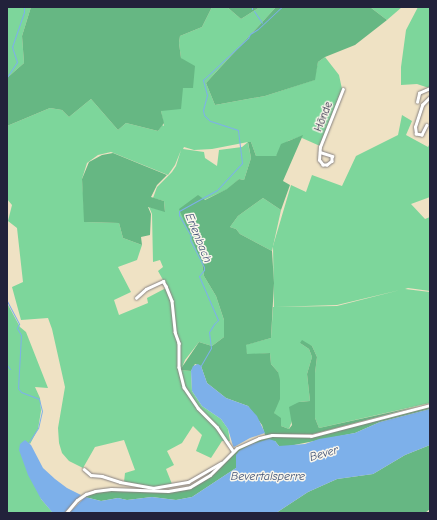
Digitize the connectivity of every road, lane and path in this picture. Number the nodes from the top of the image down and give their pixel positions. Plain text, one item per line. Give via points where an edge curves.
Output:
1 (430, 88) edge
2 (343, 90) dead end
3 (430, 96) edge
4 (417, 102) dead end
5 (427, 125) dead end
6 (320, 152) junction
7 (136, 298) dead end
8 (430, 405) edge
9 (233, 451) junction
10 (221, 463) junction
11 (84, 469) dead end
12 (153, 489) junction
13 (66, 513) edge

1 - 4 street via 419,93
2 - 6 street, Hönde
3 - 5 street via 422,104 415,127 416,134 422,135
6 - 6 street via 332,156 332,161 327,165 321,163
7 - 9 street via 146,289 163,281 168,290 178,343 181,380 195,404 217,427
8 - 9 street via 311,436 269,435
9 - 10 street
10 - 12 street via 188,482
10 - 12 street via 210,475 190,486 178,490
11 - 12 street via 91,476 102,476
12 - 13 street via 111,489 91,492 77,500

